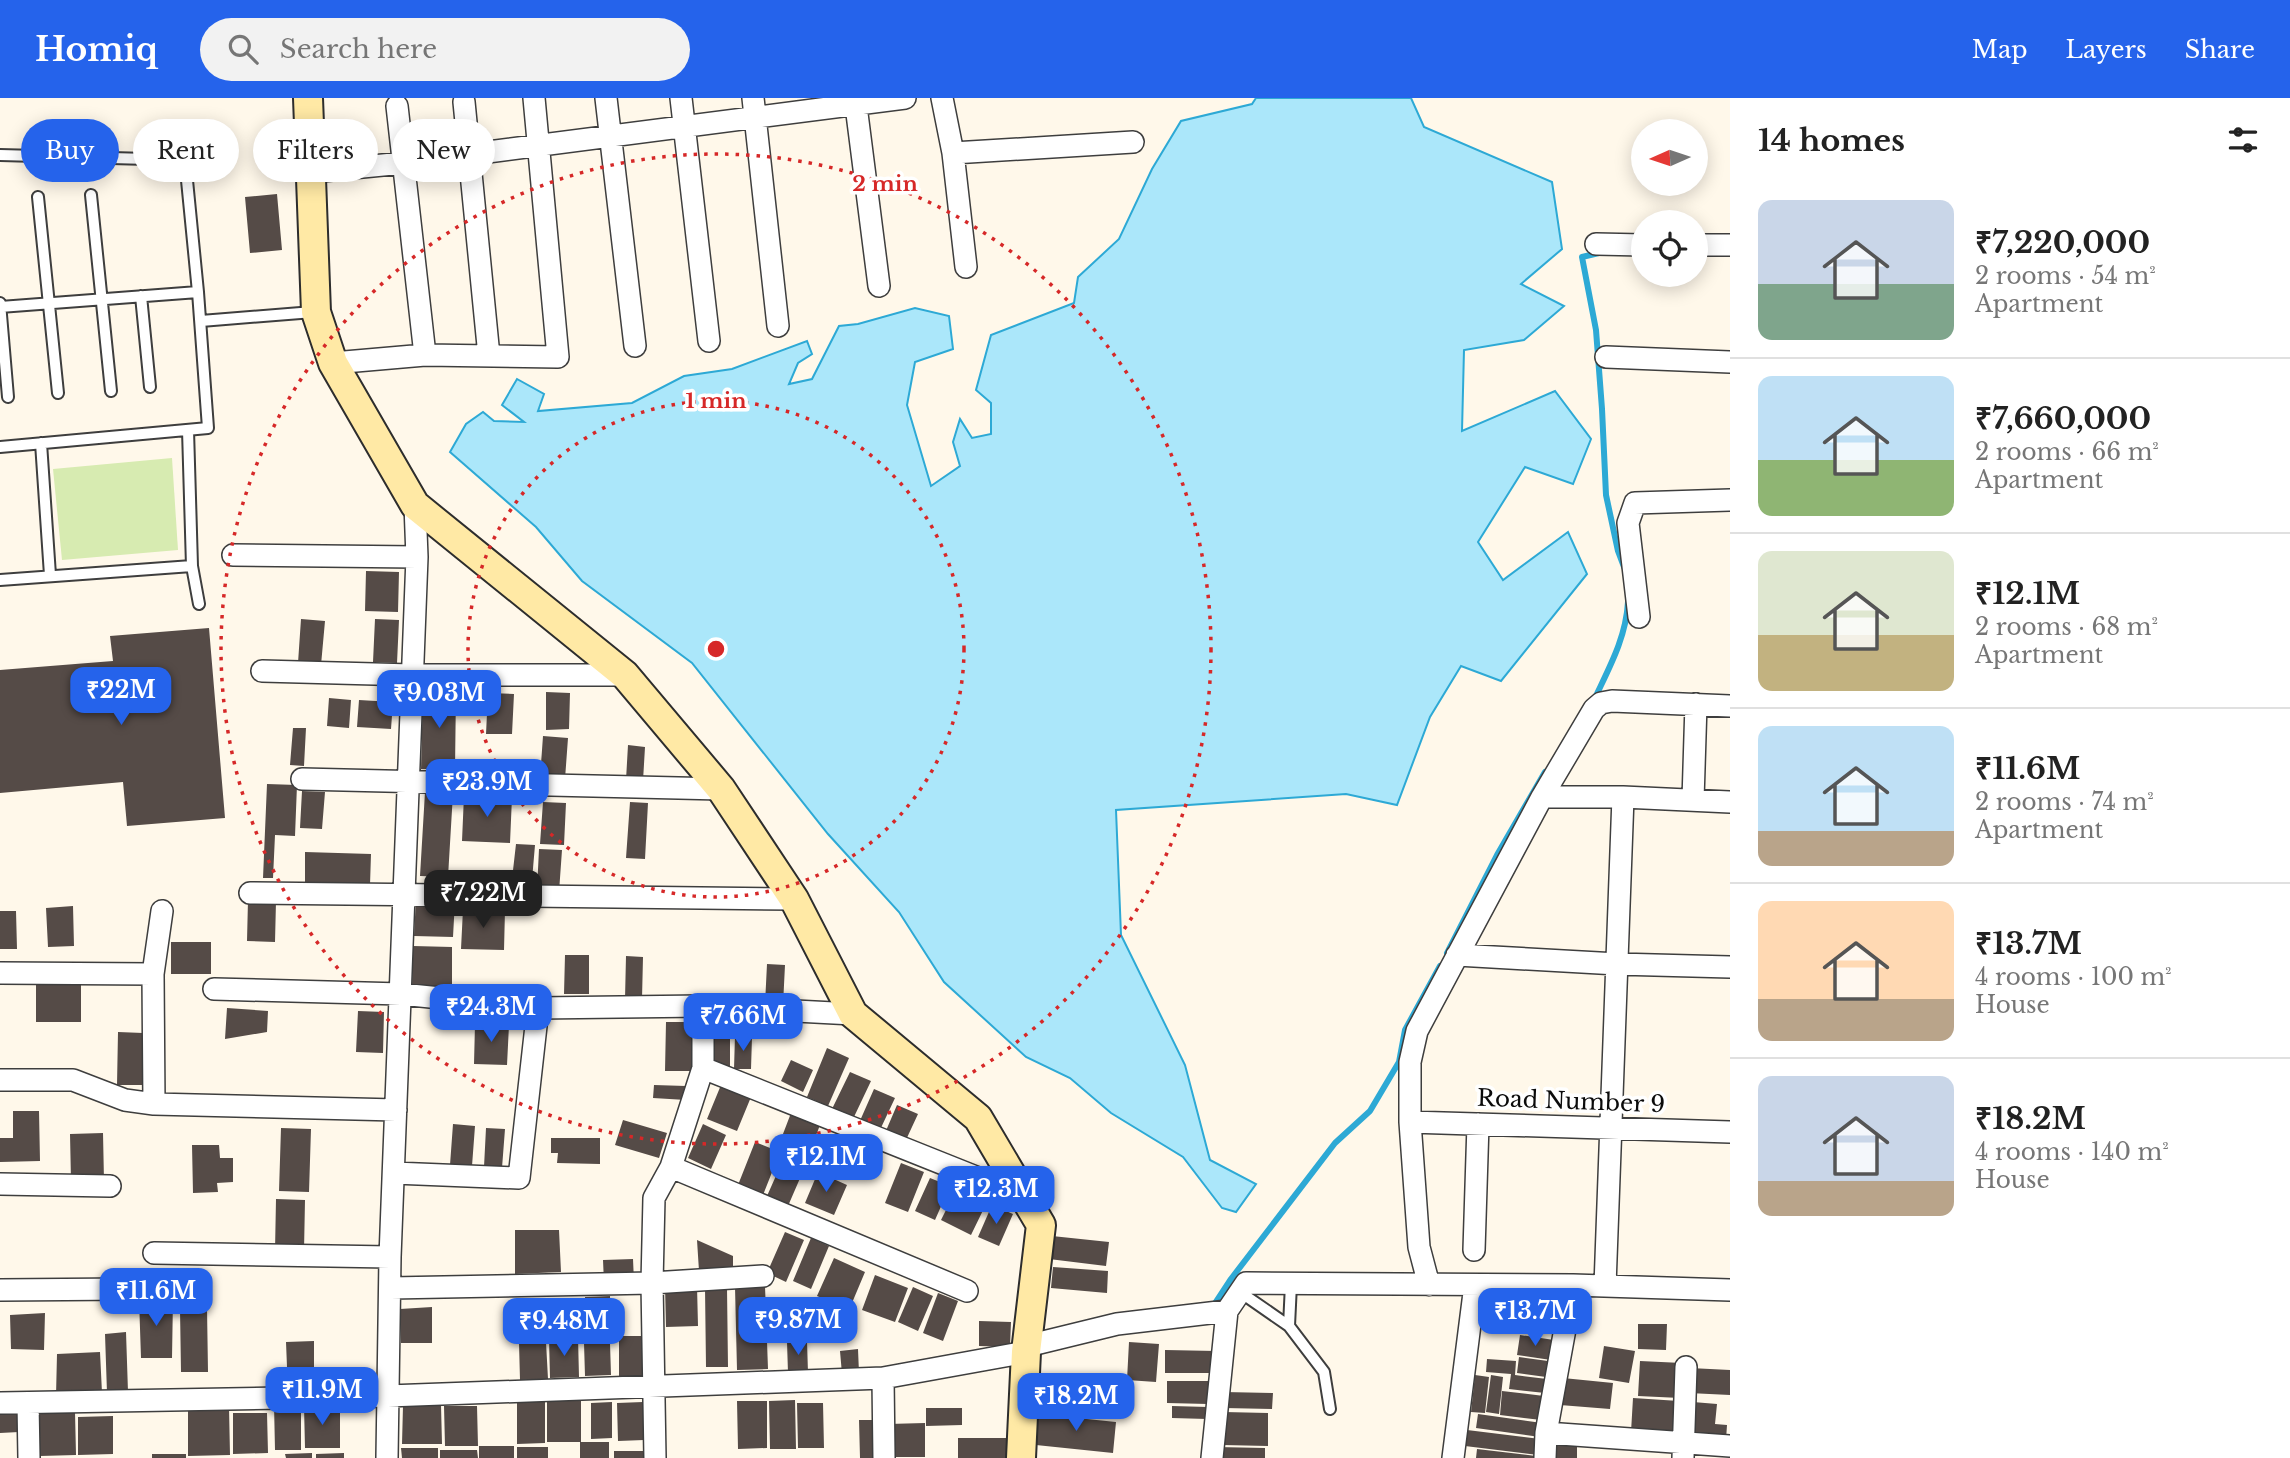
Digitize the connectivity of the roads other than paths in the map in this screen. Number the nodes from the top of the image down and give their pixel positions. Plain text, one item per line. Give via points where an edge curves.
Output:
1 (309, 98) edge
2 (534, 98) edge
3 (606, 98) edge
4 (681, 98) edge
5 (905, 98) edge
6 (942, 98) edge
7 (855, 101) edge
8 (464, 102) dead end
9 (397, 106) dead end
10 (755, 108) edge
11 (310, 119) edge
12 (398, 119) edge
13 (466, 119) edge
14 (685, 127) junction
15 (610, 136) junction
16 (1133, 142) dead end
17 (538, 146) junction
18 (495, 152) edge
19 (953, 153) junction
20 (0, 155) edge
21 (312, 182) edge
22 (405, 182) edge
23 (473, 182) edge
24 (91, 195) dead end
25 (38, 198) dead end
26 (1596, 244) dead end
27 (1631, 245) edge
28 (1708, 245) edge
29 (1730, 245) edge
30 (966, 267) dead end
31 (879, 286) dead end
32 (198, 292) junction
33 (141, 296) junction
34 (103, 299) junction
35 (0, 302) edge
36 (50, 303) junction
37 (0, 307) edge
38 (316, 312) junction
39 (201, 321) junction
40 (778, 326) dead end
41 (709, 341) dead end
42 (635, 346) dead end
43 (425, 355) junction
44 (489, 356) junction
45 (1606, 358) dead end
46 (1730, 362) edge
47 (333, 363) junction
48 (150, 387) dead end
49 (111, 391) dead end
50 (58, 393) dead end
51 (8, 397) dead end
52 (188, 430) junction
53 (41, 443) junction
54 (0, 447) edge
55 (1730, 500) edge
56 (415, 505) junction
57 (233, 555) dead end
58 (416, 557) junction
59 (192, 566) junction
60 (50, 575) junction
61 (0, 580) edge
62 (199, 604) dead end
63 (1639, 617) dead end
64 (262, 671) dead end
65 (412, 675) junction
66 (625, 676) junction
67 (1696, 704) junction
68 (1730, 706) edge
69 (302, 779) dead end
70 (409, 782) junction
71 (722, 789) junction
72 (1542, 797) junction
73 (1623, 797) junction
74 (1693, 800) junction
75 (1730, 802) edge
76 (250, 893) dead end
77 (405, 893) junction
78 (794, 899) junction
79 (162, 911) dead end
80 (1457, 956) junction
81 (1617, 964) junction
82 (1730, 967) edge
83 (0, 973) edge
84 (153, 974) junction
85 (214, 989) dead end
86 (401, 994) junction
87 (703, 1006) junction
88 (538, 1008) junction
89 (853, 1014) junction
90 (703, 1068) junction
91 (0, 1080) edge
92 (153, 1104) junction
93 (396, 1110) junction
94 (1410, 1122) junction
95 (1478, 1124) junction
96 (1611, 1128) junction
97 (1730, 1132) edge
98 (671, 1167) junction
99 (394, 1173) junction
100 (0, 1184) edge
101 (110, 1186) dead end
102 (1026, 1197) junction
103 (1474, 1250) dead end
104 (154, 1254) dead end
105 (390, 1257) junction
106 (764, 1276) dead end
107 (652, 1283) junction
108 (1291, 1284) junction
109 (1429, 1285) junction
110 (1475, 1285) junction
111 (1573, 1285) junction
112 (1605, 1286) junction
113 (391, 1288) junction
114 (129, 1289) dead end
115 (0, 1290) edge
116 (1730, 1290) edge
117 (967, 1291) dead end
118 (1240, 1292) junction
119 (1227, 1311) junction
120 (1289, 1326) junction
121 (1027, 1349) junction
122 (1686, 1367) dead end
123 (883, 1378) junction
124 (654, 1385) junction
125 (388, 1396) junction
126 (0, 1403) edge
127 (28, 1403) junction
128 (1330, 1409) dead end
129 (1546, 1433) junction
130 (1730, 1446) edge
131 (1683, 1451) edge
132 (29, 1458) edge
133 (387, 1458) edge
134 (655, 1458) edge
135 (884, 1458) edge
136 (1021, 1458) edge
137 (1212, 1458) edge
138 (1453, 1458) edge
139 (1545, 1458) edge

1 - 11 street
2 - 17 street
3 - 15 street
4 - 14 street
5 - 7 street
6 - 19 street
7 - 10 street
7 - 31 street
8 - 13 street
9 - 12 street
10 - 14 street
10 - 40 street
14 - 15 street
14 - 41 street
15 - 17 street
15 - 42 street
16 - 19 street
17 - 18 street
17 - 44 street via 558,357
19 - 30 street
20 - 32 lane via 186,160
21 - 38 street
22 - 43 street
23 - 44 street
24 - 34 lane
25 - 36 lane
26 - 27 street
28 - 29 street
32 - 33 lane
32 - 39 lane
33 - 34 lane
33 - 48 lane
34 - 36 lane
34 - 49 lane
35 - 37 lane
36 - 37 lane
36 - 50 lane
37 - 51 lane
38 - 39 lane
38 - 47 street
39 - 52 lane via 208,428
43 - 44 street
43 - 47 street
45 - 46 street
47 - 56 street
52 - 53 lane
52 - 59 lane
53 - 54 lane
53 - 60 lane
55 - 63 street via 1635,503 1628,523
56 - 58 street
56 - 66 street
57 - 58 street
58 - 65 street
59 - 60 lane
59 - 62 lane
60 - 61 lane
64 - 65 street
65 - 66 street
65 - 70 street
66 - 71 street
67 - 68 street
67 - 72 street via 1601,703
67 - 74 street
69 - 70 street
70 - 71 street
70 - 77 street
71 - 78 street
72 - 73 street
72 - 80 street
73 - 74 street
73 - 81 street
74 - 75 street
76 - 77 street
77 - 78 street
77 - 86 street
78 - 89 street
79 - 84 street
80 - 81 street
80 - 94 street via 1417,1031 1410,1062
81 - 82 street
81 - 96 street
83 - 84 street
84 - 92 street
85 - 86 street
86 - 88 street
86 - 93 street
87 - 88 street
87 - 89 street
87 - 90 street
88 - 99 street via 519,1178
89 - 102 street via 978,1118
90 - 98 street
90 - 102 street
91 - 92 street via 73,1080 125,1100
92 - 93 street
93 - 99 street
94 - 95 street, Road Number 9
94 - 109 street via 1419,1247
95 - 96 street, Road Number 9
95 - 103 street
96 - 97 street, Road Number 9
96 - 112 street
98 - 107 street via 654,1198
98 - 117 street
99 - 105 street
100 - 101 street
102 - 121 street via 1041,1225
104 - 105 street
105 - 113 street
106 - 107 street
107 - 113 street
107 - 124 street
108 - 109 street
108 - 118 street via 1246,1283
108 - 120 lane
109 - 110 street
110 - 111 street
110 - 138 street
111 - 112 street
111 - 129 street
112 - 116 street
113 - 125 street
114 - 115 street
118 - 119 street
118 - 120 lane
119 - 121 street via 1117,1324
119 - 137 street
120 - 128 lane via 1324,1372
121 - 123 street
121 - 136 street
122 - 131 street
123 - 124 street
123 - 135 street
124 - 125 street
124 - 134 street
125 - 127 street
125 - 133 street
126 - 127 street
127 - 132 street
129 - 131 street
129 - 139 street
130 - 131 street

